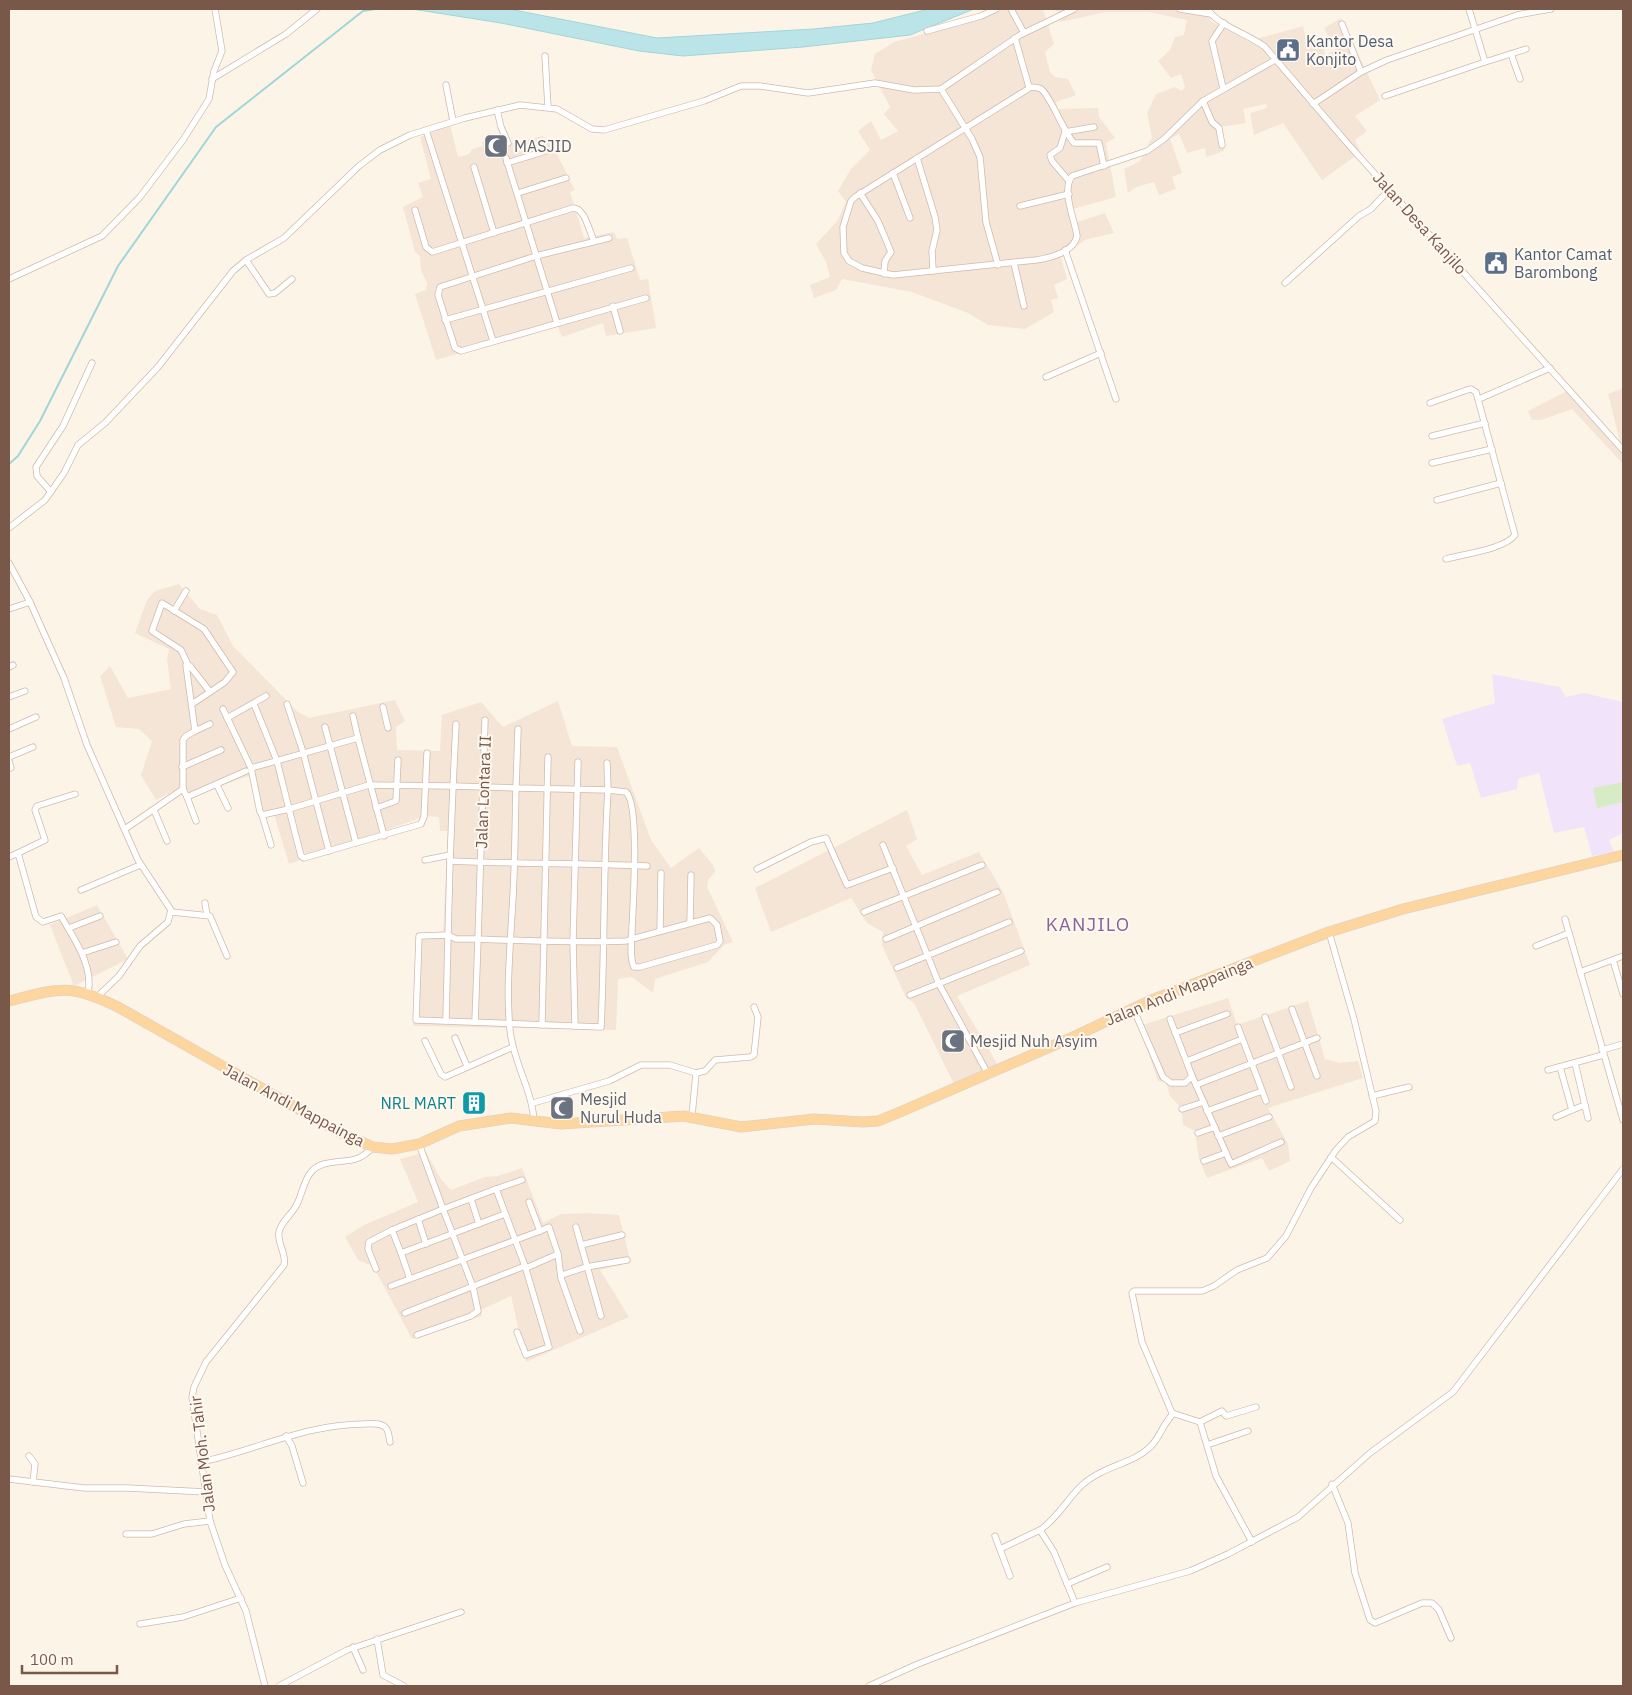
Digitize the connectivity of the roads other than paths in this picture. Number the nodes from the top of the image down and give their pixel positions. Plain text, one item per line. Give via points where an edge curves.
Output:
1 (215, 9) edge
2 (317, 9) edge
3 (996, 9) edge
4 (1011, 9) edge
5 (1074, 9) edge
6 (1180, 9) edge
7 (1468, 9) edge
8 (1551, 9) edge
9 (1209, 11) edge
10 (1224, 23) junction
11 (1342, 24) dead end
12 (927, 31) dead end
13 (1474, 31) junction
14 (1024, 33) junction
15 (1015, 38) junction
16 (1526, 49) dead end
17 (1512, 54) junction
18 (545, 56) dead end
19 (1275, 60) junction
20 (1485, 62) junction
21 (1361, 72) junction
22 (212, 79) junction
23 (1520, 79) dead end
24 (446, 85) dead end
25 (1029, 86) junction
26 (1223, 88) junction
27 (941, 89) junction
28 (1385, 96) dead end
29 (1203, 101) junction
30 (1314, 104) junction
31 (548, 107) junction
32 (497, 110) junction
33 (453, 121) junction
34 (1094, 127) dead end
35 (966, 128) junction
36 (426, 130) junction
37 (1065, 132) junction
38 (508, 143) dead end
39 (1222, 145) dead end
40 (552, 149) dead end
41 (917, 158) junction
42 (1104, 166) junction
43 (474, 167) dead end
44 (893, 173) junction
45 (566, 178) dead end
46 (1069, 181) junction
47 (1389, 190) junction
48 (518, 193) junction
49 (860, 193) junction
50 (1069, 194) junction
51 (1020, 206) dead end
52 (415, 210) dead end
53 (910, 218) dead end
54 (527, 224) junction
55 (494, 233) junction
56 (609, 238) dead end
57 (594, 241) junction
58 (462, 244) junction
59 (1065, 250) junction
60 (536, 256) junction
61 (246, 260) junction
62 (1014, 263) junction
63 (998, 264) junction
64 (631, 268) dead end
65 (933, 271) junction
66 (884, 274) junction
67 (472, 276) junction
68 (9, 279) edge
69 (292, 279) dead end
70 (1285, 283) dead end
71 (546, 290) junction
72 (646, 298) dead end
73 (613, 306) junction
74 (1024, 306) dead end
75 (482, 309) junction
76 (445, 320) junction
77 (557, 323) junction
78 (620, 331) dead end
79 (493, 341) junction
80 (1101, 353) junction
81 (92, 363) dead end
82 (1550, 368) junction
83 (1046, 377) dead end
84 (1116, 398) dead end
85 (1479, 399) junction
86 (1430, 403) dead end
87 (1485, 423) junction
88 (1432, 436) dead end
89 (1492, 449) junction
90 (1623, 450) edge
91 (1432, 463) dead end
92 (1501, 483) junction
93 (51, 492) junction
94 (1437, 500) dead end
95 (9, 528) edge
96 (1446, 559) dead end
97 (9, 563) edge
98 (186, 591) dead end
99 (30, 602) junction
100 (9, 609) edge
101 (174, 611) junction
102 (188, 665) junction
103 (25, 690) dead end
104 (210, 692) junction
105 (266, 696) dead end
106 (9, 697) edge
107 (192, 704) junction
108 (254, 704) junction
109 (286, 704) dead end
110 (383, 707) dead end
111 (223, 709) dead end
112 (353, 716) dead end
113 (36, 717) dead end
114 (227, 718) junction
115 (485, 720) dead end
116 (210, 724) dead end
117 (456, 724) dead end
118 (325, 727) dead end
119 (388, 728) dead end
120 (518, 728) dead end
121 (9, 729) edge
122 (195, 731) junction
123 (358, 738) junction
124 (330, 744) junction
125 (33, 747) dead end
126 (222, 750) dead end
127 (302, 752) junction
128 (427, 753) dead end
129 (548, 757) dead end
130 (9, 759) edge
131 (398, 760) dead end
132 (277, 761) junction
133 (578, 762) dead end
134 (607, 764) dead end
135 (182, 767) junction
136 (12, 768) dead end
137 (249, 770) junction
138 (217, 785) junction
139 (369, 785) junction
140 (397, 785) junction
141 (426, 786) junction
142 (453, 786) junction
143 (484, 788) junction
144 (516, 788) junction
145 (547, 788) junction
146 (577, 788) junction
147 (183, 789) junction
148 (608, 790) junction
149 (75, 794) dead end
150 (342, 794) junction
151 (187, 797) junction
152 (316, 801) junction
153 (228, 808) dead end
154 (376, 808) junction
155 (288, 809) junction
156 (154, 810) junction
157 (262, 815) junction
158 (196, 821) dead end
159 (125, 829) junction
160 (384, 836) junction
161 (167, 841) dead end
162 (356, 843) junction
163 (884, 844) dead end
164 (271, 845) dead end
165 (329, 851) junction
166 (18, 853) junction
167 (1623, 855) edge
168 (9, 857) edge
169 (450, 858) junction
170 (425, 860) dead end
171 (481, 863) junction
172 (514, 864) junction
173 (140, 865) junction
174 (575, 865) junction
175 (604, 865) junction
176 (982, 865) dead end
177 (546, 866) junction
178 (634, 866) junction
179 (647, 866) dead end
180 (893, 868) junction
181 (757, 869) dead end
182 (661, 873) dead end
183 (691, 875) dead end
184 (81, 890) dead end
185 (997, 892) dead end
186 (904, 897) junction
187 (205, 903) dead end
188 (172, 912) junction
189 (864, 912) dead end
190 (207, 915) junction
191 (100, 916) dead end
192 (1565, 920) dead end
193 (1009, 922) dead end
194 (690, 923) junction
195 (916, 926) junction
196 (69, 928) junction
197 (660, 931) junction
198 (1329, 932) junction
199 (1568, 933) junction
200 (448, 935) junction
201 (478, 939) junction
202 (632, 939) junction
203 (886, 939) dead end
204 (511, 940) junction
205 (544, 941) junction
206 (573, 941) junction
207 (116, 942) dead end
208 (602, 942) junction
209 (1536, 946) dead end
210 (1021, 950) dead end
211 (82, 953) junction
212 (928, 955) junction
213 (227, 956) dead end
214 (1623, 956) edge
215 (1613, 960) junction
216 (897, 968) dead end
217 (1580, 972) junction
218 (939, 984) junction
219 (1623, 994) edge
220 (93, 995) junction
221 (910, 995) dead end
222 (9, 1001) edge
223 (754, 1007) dead end
224 (1133, 1008) junction
225 (1292, 1009) dead end
226 (1227, 1014) dead end
227 (1265, 1017) dead end
228 (1170, 1019) dead end
229 (446, 1021) junction
230 (475, 1022) junction
231 (510, 1023) junction
232 (542, 1025) junction
233 (575, 1026) junction
234 (1238, 1027) dead end
235 (1175, 1033) junction
236 (455, 1038) dead end
237 (1317, 1038) dead end
238 (1242, 1039) junction
239 (425, 1041) dead end
240 (1305, 1043) junction
241 (1623, 1044) edge
242 (513, 1047) junction
243 (1603, 1052) junction
244 (1278, 1053) junction
245 (1187, 1061) junction
246 (1575, 1063) junction
247 (1251, 1064) junction
248 (467, 1066) junction
249 (1560, 1067) junction
250 (1548, 1070) dead end
251 (696, 1073) junction
252 (988, 1074) junction
253 (1192, 1076) junction
254 (1317, 1076) dead end
255 (1196, 1085) junction
256 (1291, 1087) dead end
257 (1409, 1087) dead end
258 (1262, 1091) junction
259 (1372, 1096) junction
260 (1266, 1100) dead end
261 (1204, 1102) junction
262 (533, 1103) junction
263 (1621, 1103) edge
264 (1585, 1105) junction
265 (1182, 1108) dead end
266 (1572, 1110) junction
267 (1208, 1111) junction
268 (692, 1116) junction
269 (1269, 1117) dead end
270 (1556, 1117) dead end
271 (1588, 1118) dead end
272 (1623, 1120) edge
273 (534, 1121) junction
274 (1215, 1128) junction
275 (1198, 1133) dead end
276 (1218, 1136) junction
277 (1281, 1142) dead end
278 (419, 1144) junction
279 (373, 1147) junction
280 (1226, 1153) junction
281 (1331, 1157) junction
282 (1204, 1161) dead end
283 (1623, 1169) edge
284 (522, 1180) dead end
285 (496, 1189) junction
286 (471, 1199) junction
287 (529, 1202) dead end
288 (443, 1209) junction
289 (505, 1214) junction
290 (418, 1219) junction
291 (1400, 1220) dead end
292 (478, 1224) junction
293 (576, 1227) dead end
294 (392, 1230) junction
295 (540, 1231) junction
296 (453, 1233) junction
297 (622, 1235) dead end
298 (515, 1240) junction
299 (426, 1244) junction
300 (581, 1245) junction
301 (401, 1253) junction
302 (558, 1254) junction
303 (463, 1260) junction
304 (627, 1260) dead end
305 (526, 1267) junction
306 (586, 1267) junction
307 (376, 1269) dead end
308 (562, 1274) junction
309 (410, 1279) junction
310 (391, 1286) dead end
311 (472, 1287) junction
312 (405, 1313) dead end
313 (601, 1316) dead end
314 (580, 1331) dead end
315 (517, 1332) dead end
316 (417, 1335) dead end
317 (1256, 1406) dead end
318 (1173, 1414) junction
319 (1200, 1422) junction
320 (1248, 1431) dead end
321 (286, 1436) junction
322 (390, 1442) dead end
323 (1207, 1445) junction
324 (28, 1456) dead end
325 (201, 1462) junction
326 (9, 1479) edge
327 (33, 1482) junction
328 (303, 1483) dead end
329 (1332, 1484) junction
330 (206, 1492) junction
331 (210, 1521) junction
332 (1040, 1530) junction
333 (126, 1534) dead end
334 (995, 1536) dead end
335 (1252, 1542) junction
336 (1000, 1549) junction
337 (1107, 1567) dead end
338 (1010, 1576) dead end
339 (1067, 1584) junction
340 (241, 1598) junction
341 (1075, 1603) junction
342 (461, 1612) dead end
343 (140, 1624) dead end
344 (1451, 1638) dead end
345 (377, 1639) junction
346 (353, 1647) junction
347 (363, 1670) dead end
348 (265, 1686) edge
349 (279, 1686) edge
350 (404, 1686) edge
351 (869, 1686) edge

1 - 22 street via 222,51
2 - 22 street via 286,34
3 - 12 street
4 - 14 street
5 - 14 street
6 - 9 street
7 - 13 street
8 - 13 street via 1517,15
9 - 10 street, Jalan Desa Kanjilo
10 - 19 street, Jalan Desa Kanjilo via 1256,40
10 - 26 street via 1212,39
11 - 21 street
13 - 20 street
13 - 21 street
14 - 15 street
15 - 25 street
15 - 27 street
16 - 17 street
17 - 20 street
17 - 23 street
18 - 31 street
19 - 26 street
19 - 30 street, Jalan Desa Kanjilo
20 - 28 street
21 - 30 street
22 - 68 street via 201,113 170,158 119,221 97,240
24 - 33 street
25 - 35 street via 1026,92
25 - 37 street via 1037,87 1046,94
26 - 29 street
27 - 31 street via 914,90 875,84 808,93 741,86 704,101 604,130 592,129 562,110
27 - 35 street
29 - 39 street via 1212,122 1219,128
29 - 42 street via 1147,151
30 - 47 street, Jalan Desa Kanjilo
31 - 32 street via 520,105
32 - 33 street
32 - 38 street via 500,127
33 - 36 street
34 - 37 street
35 - 41 street
35 - 63 street via 980,157 986,222
36 - 58 street
36 - 61 street via 380,150 351,172 284,238
37 - 42 street via 1075,144 1099,143
37 - 46 street via 1060,148 1050,155
40 - 48 street via 506,160
41 - 44 street
41 - 65 street via 937,230 932,251
42 - 46 street via 1077,174
43 - 55 street
44 - 49 street
44 - 53 street
45 - 48 street
46 - 50 street
47 - 70 street
47 - 82 street, Jalan Desa Kanjilo
48 - 54 street
49 - 66 street via 878,221 891,252 885,261
49 - 66 street via 850,201 842,238 844,253 855,265
50 - 51 street
50 - 59 street via 1077,236
52 - 58 street via 429,251
54 - 55 street
54 - 57 street via 576,208 582,213
54 - 60 street
55 - 58 street
56 - 57 street
57 - 60 street
58 - 67 street
59 - 62 street via 1044,259
59 - 80 street
60 - 67 street
60 - 71 street
61 - 69 street via 269,294
61 - 93 street via 233,270 158,367 105,423 78,445
62 - 63 street
62 - 74 street
63 - 65 street
64 - 71 street
65 - 66 street
67 - 75 street
67 - 76 street via 438,289
71 - 75 street
71 - 77 street
72 - 73 street
73 - 77 street
73 - 78 street
75 - 76 street
75 - 79 street
76 - 79 street via 458,351
77 - 79 street
80 - 83 street
80 - 84 street
81 - 93 street via 63,426 36,468 37,476
82 - 85 street
82 - 90 street, Jalan Desa Kanjilo
85 - 86 street via 1471,389
85 - 87 street
87 - 88 street
87 - 89 street
89 - 91 street
89 - 92 street
92 - 94 street
92 - 96 street via 1515,535 1501,545
93 - 95 street via 34,510
97 - 99 street
98 - 101 street
99 - 100 street
99 - 159 street
101 - 102 street via 162,603 152,631 181,650
101 - 104 street via 204,629 232,670 232,677
102 - 104 street
102 - 107 street via 185,667
103 - 106 street
104 - 107 street
105 - 108 street
107 - 122 street
108 - 114 street
108 - 132 street
109 - 127 street
110 - 119 street
111 - 114 street
112 - 123 street
113 - 121 street
114 - 137 street
115 - 143 street, Jalan Lontara II
116 - 122 street
117 - 142 street
118 - 124 street
120 - 144 street
122 - 135 street via 183,740
123 - 124 street
123 - 139 street
124 - 127 street
124 - 150 street
125 - 130 street
126 - 135 street
127 - 132 street
127 - 152 street
128 - 141 street
129 - 145 street
130 - 136 street
131 - 140 street
132 - 137 street
132 - 155 street
133 - 146 street
134 - 148 street
135 - 147 street
137 - 138 street
137 - 157 street
138 - 151 street
138 - 153 street
139 - 140 street
139 - 150 street
139 - 154 street
140 - 141 street
140 - 154 street via 395,802
141 - 142 street
141 - 160 street via 421,824
142 - 143 street
142 - 169 street
143 - 144 street
143 - 171 street, Jalan Lontara II
144 - 145 street
144 - 172 street
145 - 146 street
145 - 177 street
146 - 148 street
146 - 174 street
147 - 151 street
147 - 156 street
148 - 175 street
148 - 178 street via 626,792 631,798
149 - 166 street via 37,806 35,810 45,840
150 - 152 street
150 - 162 street
151 - 158 street
152 - 155 street
152 - 165 street
154 - 160 street
155 - 157 street
155 - 165 street via 302,857
156 - 159 street
156 - 161 street
157 - 164 street
159 - 173 street
160 - 162 street
162 - 165 street
163 - 180 street
166 - 168 street
166 - 196 street via 37,919 43,922 62,916
167 - 198 main road, Jalan Andi Mappainga via 1403,908
169 - 170 street
169 - 171 street
169 - 200 street
171 - 172 street
171 - 201 street, Jalan Lontara II
172 - 177 street
172 - 204 street
173 - 184 street
173 - 188 street
174 - 175 street
174 - 177 street
174 - 206 street
175 - 178 street
175 - 208 street
176 - 186 street
177 - 205 street
178 - 179 street
178 - 202 street
180 - 181 street via 848,885 826,838
180 - 186 street
182 - 197 street
183 - 194 street
185 - 195 street
186 - 189 street
186 - 195 street
187 - 190 street
188 - 190 street
188 - 220 street via 168,922 140,946 119,976
190 - 213 street via 212,918
191 - 196 street
192 - 199 street
193 - 212 street
194 - 197 street
194 - 202 street via 713,919 719,943 635,968
195 - 203 street
195 - 212 street
196 - 211 street
197 - 202 street
198 - 224 main road, Jalan Andi Mappainga
198 - 259 street
199 - 209 street
199 - 217 street
200 - 201 street via 456,939
200 - 229 street
200 - 229 street via 418,936 416,1020
201 - 204 street
201 - 230 street, Jalan Lontara II
202 - 208 street
204 - 205 street
204 - 231 street
205 - 206 street
205 - 232 street
206 - 208 street
206 - 233 street
207 - 211 street
208 - 233 street via 601,1027
210 - 218 street
211 - 220 street
212 - 216 street
212 - 218 street
214 - 215 street
215 - 217 street
215 - 219 street
217 - 243 street
218 - 221 street
218 - 252 street
220 - 222 main road, Jalan Andi Mappainga via 67,989
220 - 279 main road, Jalan Andi Mappainga via 341,1133
223 - 251 street via 758,1017 754,1055 715,1060 705,1070
224 - 252 main road, Jalan Andi Mappainga
224 - 253 street via 1163,1078 1171,1083 1185,1083
225 - 240 street
226 - 235 street
227 - 244 street
228 - 235 street
229 - 230 street
230 - 231 street
231 - 232 street
231 - 242 street
232 - 233 street
234 - 238 street
235 - 245 street
236 - 248 street
237 - 240 street
238 - 245 street
238 - 247 street
239 - 248 street via 442,1076
240 - 244 street
240 - 254 street
241 - 243 street
242 - 248 street
242 - 262 street
243 - 246 street
243 - 263 street
244 - 247 street
244 - 256 street
245 - 253 street
246 - 249 street
246 - 264 street
247 - 255 street
247 - 258 street
249 - 250 street
249 - 266 street
251 - 262 street via 670,1065 641,1066 609,1081
251 - 268 street
252 - 268 main road, Jalan Andi Mappainga via 878,1121 814,1119 736,1127
253 - 255 street
255 - 261 street
257 - 259 street
258 - 260 street
258 - 267 street
259 - 281 street via 1375,1121 1348,1137
261 - 265 street
261 - 267 street
262 - 273 street
263 - 272 street
264 - 266 street
264 - 271 street
266 - 270 street
267 - 274 street
268 - 273 main road, Jalan Andi Mappainga via 561,1124
269 - 276 street
273 - 278 main road, Jalan Andi Mappainga via 510,1118 469,1123
274 - 275 street
274 - 276 street
276 - 280 street
277 - 280 street via 1230,1164
278 - 279 main road, Jalan Andi Mappainga via 392,1149
278 - 288 street
279 - 325 street, Jalan Moh. Tahir via 356,1160 320,1165 307,1177 296,1205 279,1232 284,1265 199,1374 192,1397
280 - 282 street
281 - 291 street
281 - 318 street via 1286,1236 1266,1258 1202,1290 1147,1289 1132,1293 1142,1342
283 - 329 street via 1453,1392
284 - 285 street
285 - 286 street
285 - 289 street
286 - 288 street
286 - 292 street
287 - 295 street
288 - 290 street
288 - 296 street
289 - 292 street
289 - 298 street
290 - 294 street
290 - 299 street
292 - 296 street
293 - 300 street
294 - 301 street
294 - 307 street via 369,1242 368,1249
295 - 298 street
295 - 302 street via 549,1228
296 - 299 street
296 - 303 street
297 - 300 street
298 - 303 street
298 - 305 street
299 - 301 street
300 - 306 street
301 - 309 street
302 - 305 street
302 - 308 street
303 - 309 street
303 - 311 street
304 - 306 street
305 - 311 street
305 - 315 street via 549,1347 526,1355
306 - 308 street
306 - 313 street
308 - 314 street
309 - 310 street
311 - 312 street
311 - 316 street via 478,1308 475,1314
317 - 319 street via 1226,1416 1222,1411
318 - 319 street
318 - 332 street via 1148,1448 1095,1475
319 - 323 street
320 - 323 street
321 - 322 street via 336,1424 374,1424 386,1428
321 - 325 street
321 - 328 street
323 - 335 street via 1216,1476
324 - 327 street via 35,1464
325 - 330 street, Jalan Moh. Tahir
326 - 327 street
327 - 330 street via 84,1488
329 - 335 street via 1298,1517
329 - 344 street via 1348,1523 1355,1573 1370,1620 1375,1623 1422,1603 1432,1603 1439,1610
330 - 331 street, Jalan Moh. Tahir
331 - 333 street via 184,1524 152,1534
331 - 340 street, Jalan Moh. Tahir
332 - 336 street
332 - 339 street via 1054,1552
334 - 336 street
335 - 341 street via 1183,1573
336 - 338 street
337 - 339 street
339 - 341 street
340 - 343 street via 183,1617
340 - 348 street, Jalan Moh. Tahir
341 - 351 street
342 - 345 street
345 - 346 street
345 - 350 street via 383,1675
346 - 347 street
346 - 349 street

